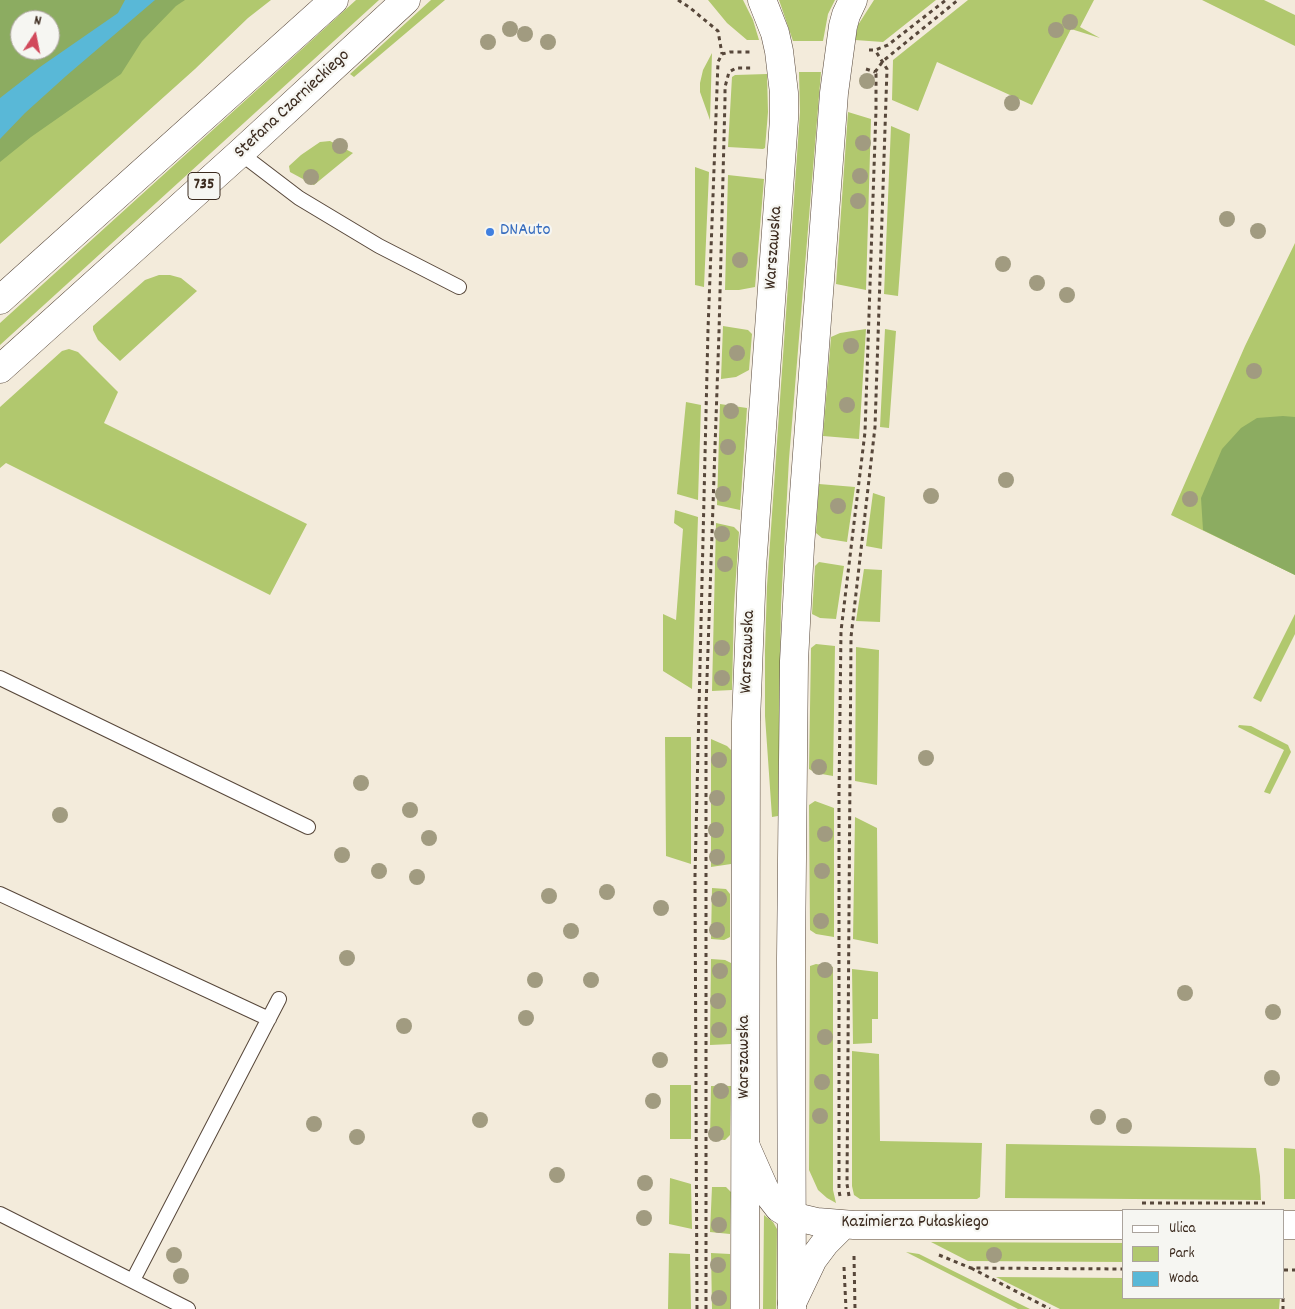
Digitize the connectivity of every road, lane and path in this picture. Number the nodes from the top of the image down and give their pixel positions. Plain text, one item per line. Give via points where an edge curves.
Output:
1 (334, 0) edge
2 (406, 0) edge
3 (678, 0) edge
4 (762, 0) edge
5 (853, 0) edge
6 (946, 0) edge
7 (958, 0) edge
8 (839, 50) junction
9 (875, 50) junction
10 (779, 51) junction
11 (722, 54) junction
12 (883, 61) junction
13 (725, 99) dead end
14 (240, 153) junction
15 (459, 287) dead end
16 (0, 300) edge
17 (0, 368) edge
18 (0, 678) edge
19 (308, 827) dead end
20 (0, 894) edge
21 (279, 999) dead end
22 (268, 1019) junction
23 (746, 1147) junction
24 (0, 1214) edge
25 (792, 1216) junction
26 (849, 1225) junction
27 (1122, 1225) edge
28 (935, 1253) dead end
29 (970, 1268) junction
30 (1122, 1269) edge
31 (133, 1280) junction
32 (792, 1306) edge
33 (188, 1309) edge
34 (697, 1309) edge
35 (706, 1309) edge
36 (745, 1309) edge
37 (846, 1309) edge
38 (855, 1309) edge
39 (1050, 1309) edge

1 - 16 main road
2 - 14 main road, Stefana Czarnieckiego / 735
3 - 11 path via 718,31
4 - 10 main road, Warszawska
5 - 8 main road via 846,15
6 - 9 path via 888,46
7 - 12 path
8 - 9 path
8 - 25 main road via 804,479 794,661
9 - 12 path
10 - 11 path
10 - 23 main road, Warszawska via 784,119 752,568 746,721
11 - 34 path via 718,62 708,330 696,812
12 - 26 path via 887,69 875,427 850,637 847,1184 848,1194 854,1203
12 - 26 path via 875,72 865,432 841,631 839,1191
13 - 35 path via 706,707
14 - 15 lane via 299,198 379,246
14 - 17 main road, Stefana Czarnieckiego / 735
18 - 19 lane
20 - 22 lane
21 - 22 lane
22 - 31 lane
23 - 25 main road, Kazimierza Pułaskiego via 764,1190 779,1208
23 - 36 main road, Warszawska
24 - 31 lane
25 - 26 main road, Kazimierza Pułaskiego
25 - 32 main road
26 - 27 main road, Kazimierza Pułaskiego
26 - 32 main road via 825,1243 813,1259
26 - 37 path
26 - 38 path
28 - 29 path
29 - 30 path
29 - 39 path
31 - 33 lane

